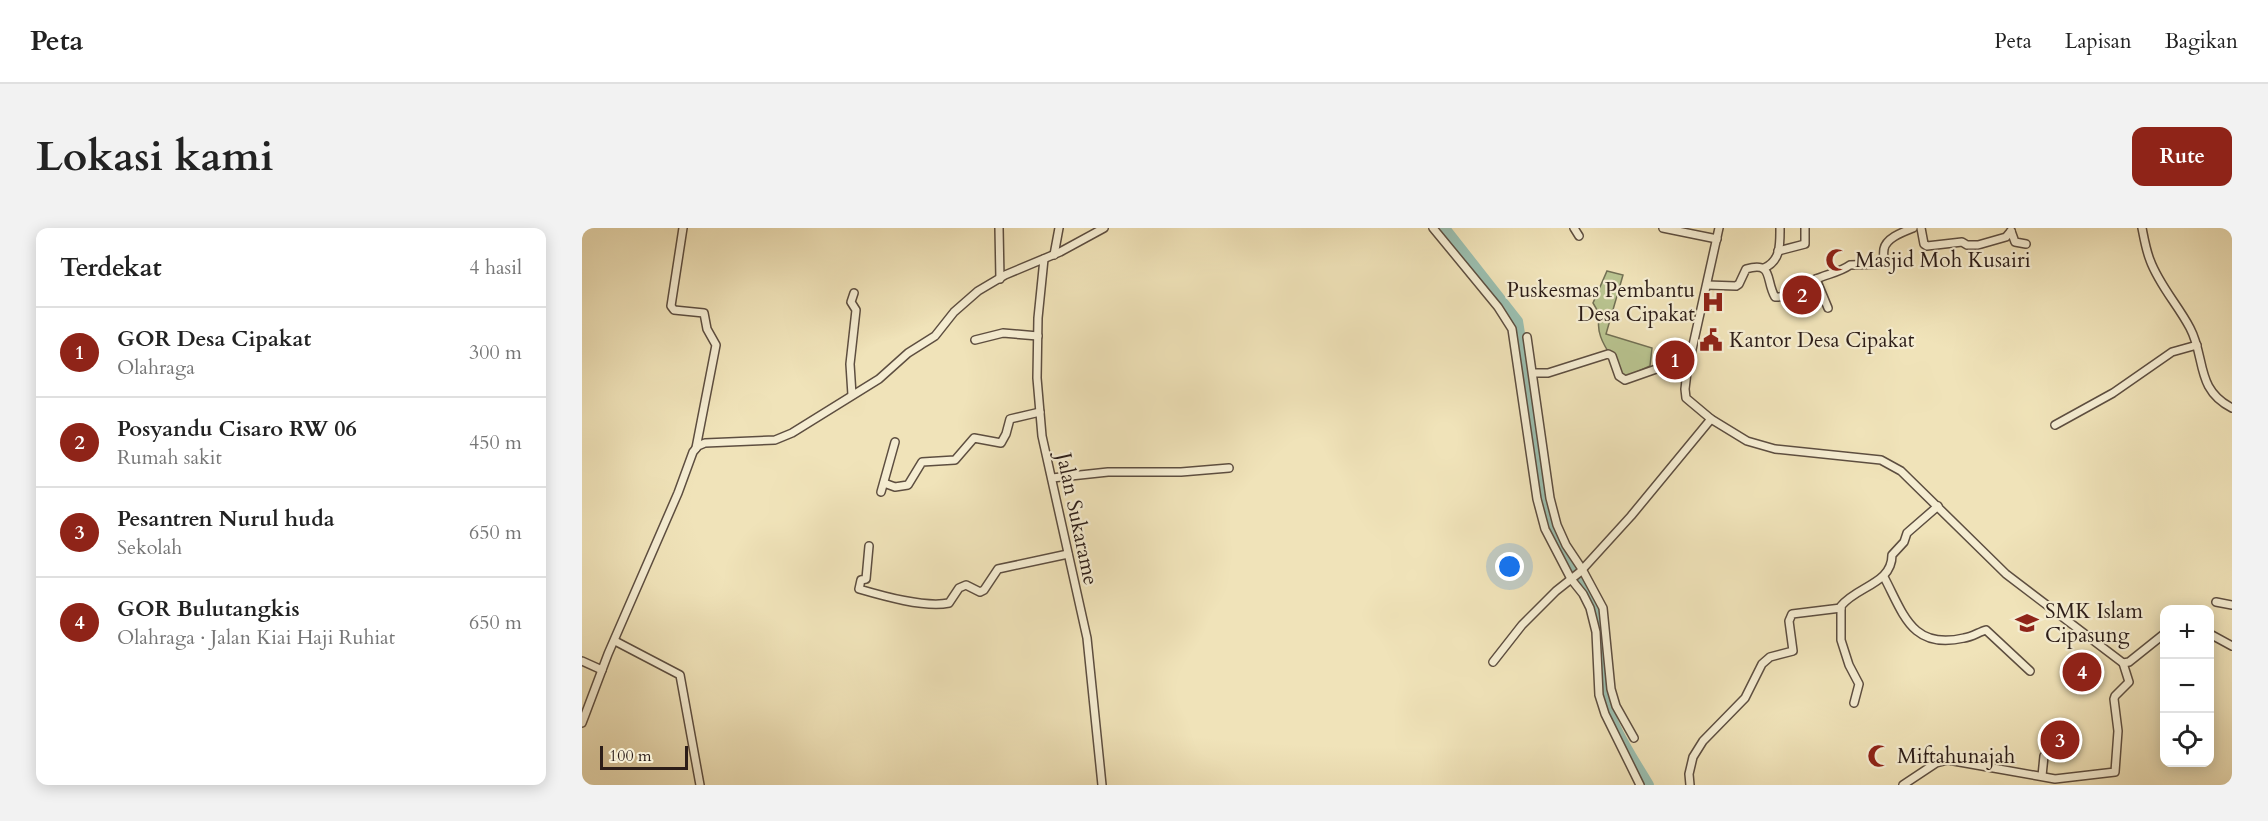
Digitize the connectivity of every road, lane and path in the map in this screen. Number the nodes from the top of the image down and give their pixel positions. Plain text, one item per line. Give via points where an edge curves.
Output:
1 (683, 228) edge
2 (999, 228) edge
3 (1059, 228) edge
4 (1104, 228) edge
5 (1433, 228) edge
6 (1574, 228) edge
7 (1664, 228) edge
8 (1719, 228) edge
9 (1805, 228) edge
10 (1913, 228) edge
11 (1921, 228) edge
12 (2142, 228) edge
13 (1782, 229) edge
14 (2012, 229) edge
15 (1688, 230) edge
16 (1579, 236) dead end
17 (1717, 239) junction
18 (2026, 244) dead end
19 (1779, 251) junction
20 (1054, 255) junction
21 (1044, 259) junction
22 (1764, 268) junction
23 (1000, 279) junction
24 (1816, 279) junction
25 (1707, 285) junction
26 (854, 293) dead end
27 (1828, 308) dead end
28 (1038, 336) junction
29 (1527, 337) dead end
30 (975, 340) dead end
31 (2197, 345) junction
32 (1521, 368) junction
33 (1532, 368) junction
34 (1687, 372) junction
35 (852, 395) junction
36 (2232, 408) edge
37 (1040, 412) junction
38 (1711, 419) junction
39 (2055, 425) dead end
40 (896, 442) dead end
41 (696, 448) junction
42 (1229, 468) dead end
43 (1052, 478) junction
44 (884, 483) junction
45 (881, 492) dead end
46 (1935, 503) junction
47 (869, 546) dead end
48 (1068, 554) junction
49 (1577, 574) junction
50 (1884, 577) junction
51 (2216, 602) dead end
52 (2232, 605) edge
53 (1841, 608) junction
54 (2214, 636) edge
55 (2160, 637) edge
56 (615, 641) junction
57 (2232, 646) edge
58 (582, 662) edge
59 (1493, 662) dead end
60 (2126, 663) junction
61 (602, 670) junction
62 (2030, 671) dead end
63 (1854, 703) dead end
64 (582, 723) edge
65 (1634, 738) dead end
66 (2044, 756) dead end
67 (2042, 776) junction
68 (700, 785) edge
69 (1101, 785) edge
70 (1640, 785) edge
71 (1690, 785) edge
72 (1903, 785) edge

1 - 41 street via 671,306 674,310 705,313 707,329 716,345
2 - 23 street
3 - 20 street
4 - 20 street
5 - 32 street via 1508,320
6 - 16 street
7 - 15 street
8 - 17 street
9 - 19 street via 1803,245
10 - 24 street via 1887,242 1880,264 1850,265
11 - 14 street via 1927,246 1978,244 2006,237
12 - 31 street via 2151,261
13 - 19 street
14 - 18 street via 2015,242
15 - 17 street
17 - 25 street
19 - 22 street via 1774,262
20 - 21 street
21 - 23 street
21 - 28 street, Jalan Sukarame
22 - 24 street via 1777,298 1799,292
22 - 25 street via 1746,269 1736,286
23 - 35 street via 960,306 935,336
24 - 27 street
25 - 34 street
26 - 35 street
28 - 30 street via 1004,333
28 - 37 street, Jalan Sukarame
29 - 33 street
31 - 36 street via 2206,380 2215,396
31 - 39 street via 2172,352 2113,393
32 - 33 street
32 - 49 street via 1537,499 1545,529
33 - 34 street via 1548,373 1608,354 1625,380 1662,367
33 - 49 street via 1550,498
34 - 38 street via 1686,398
35 - 41 street via 825,415 775,440 705,443
37 - 43 street, Jalan Sukarame
37 - 44 street via 1010,419 1001,443 974,438 955,460 922,462 908,485
38 - 46 street via 1760,446 1881,460 1901,471
38 - 49 street
40 - 44 street
41 - 56 street
42 - 43 street
43 - 48 street, Jalan Sukarame
44 - 45 street
46 - 50 street via 1892,554
46 - 60 street via 2006,574
47 - 48 street via 866,579 861,580 859,589 939,604 950,603 959,588 966,585 984,590 998,569
48 - 69 street, Jalan Sukarame via 1087,638
49 - 59 street via 1522,625
49 - 65 street via 1603,608 1611,689
49 - 70 street via 1596,632 1597,681 1605,714
50 - 53 street via 1846,600
50 - 62 street via 1916,632 1924,638 1954,640 1986,630
51 - 52 street
53 - 63 street via 1841,640 1859,684
53 - 71 street via 1792,614 1793,651 1770,657 1762,664 1745,698 1703,741 1693,757
54 - 57 street
55 - 60 street
56 - 61 street
56 - 68 street via 680,675
58 - 61 street
60 - 67 street via 2128,682 2114,699 2118,730 2115,772 2060,779
61 - 64 street
66 - 67 street
67 - 72 street via 1948,760 1936,763

